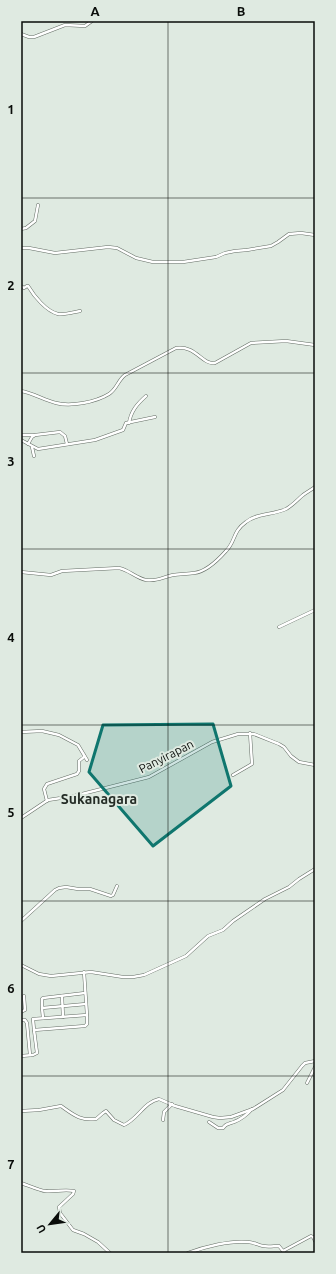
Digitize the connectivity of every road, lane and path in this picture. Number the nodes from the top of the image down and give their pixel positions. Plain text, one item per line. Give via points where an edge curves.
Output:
1 (92, 21) edge
2 (21, 34) edge
3 (38, 204) dead end
4 (21, 229) edge
5 (315, 235) edge
6 (21, 248) edge
7 (21, 286) edge
8 (80, 311) dead end
9 (315, 346) edge
10 (21, 391) edge
11 (146, 396) dead end
12 (155, 416) dead end
13 (129, 423) junction
14 (21, 435) edge
15 (35, 435) junction
16 (21, 440) edge
17 (28, 444) junction
18 (67, 444) junction
19 (32, 447) junction
20 (34, 456) dead end
21 (315, 487) edge
22 (21, 572) edge
23 (315, 610) edge
24 (279, 627) dead end
25 (21, 732) edge
26 (250, 733) junction
27 (84, 755) junction
28 (87, 760) dead end
29 (315, 765) edge
30 (233, 775) dead end
31 (47, 800) junction
32 (21, 818) edge
33 (315, 869) edge
34 (117, 886) dead end
35 (21, 921) edge
36 (21, 965) edge
37 (84, 972) junction
38 (85, 993) junction
39 (24, 996) dead end
40 (62, 996) junction
41 (86, 1004) junction
42 (62, 1006) junction
43 (42, 1008) junction
44 (21, 1012) edge
45 (87, 1015) junction
46 (63, 1017) junction
47 (43, 1018) junction
48 (21, 1020) edge
49 (34, 1030) junction
50 (30, 1055) junction
51 (21, 1056) edge
52 (315, 1061) edge
53 (315, 1067) edge
54 (307, 1082) dead end
55 (172, 1104) junction
56 (253, 1108) junction
57 (21, 1111) edge
58 (164, 1120) dead end
59 (209, 1122) dead end
60 (21, 1183) edge
61 (315, 1241) edge
62 (284, 1252) edge
63 (110, 1253) edge
64 (188, 1253) edge

1 - 2 street via 85,26 65,25 34,37
3 - 4 street via 35,221
5 - 6 street via 289,234 271,246 183,262 153,262 108,247 57,253
7 - 8 street via 28,286 46,307 56,313
9 - 10 street via 286,341 251,343 215,363 208,362 190,349 176,348 125,375 109,394 78,404 54,403
11 - 13 street via 131,413
12 - 13 street
13 - 18 street via 125,424 123,430 108,436
14 - 15 street
15 - 17 street
15 - 18 street via 60,432 65,436
16 - 17 street
17 - 19 street
18 - 19 street via 38,449
19 - 20 street
21 - 22 street via 286,509 245,522 237,530 229,548 198,572 176,574 150,581 119,568 51,575
23 - 24 street
25 - 27 street via 42,731 59,735 78,745
26 - 29 street via 279,744 299,762
26 - 30 street via 252,764
26 - 31 street, Panyirapan via 212,742 149,777 74,796
27 - 28 street
27 - 31 street via 78,761 77,774 46,784 44,789
31 - 32 street, Panyirapan
33 - 37 street via 266,899 223,930 208,936 186,956 151,973 139,977 122,977
34 - 35 street via 111,896 94,889 59,888
36 - 37 street via 39,974 50,976
37 - 38 street
38 - 40 street
38 - 41 street
39 - 44 street via 25,1010
40 - 42 street
40 - 43 street via 42,998
41 - 42 street
41 - 45 street
42 - 43 street
42 - 46 street
43 - 47 street
45 - 46 street
45 - 49 street via 85,1026
46 - 47 street
47 - 49 street via 33,1019
48 - 50 street via 27,1022
49 - 50 street via 37,1053
50 - 51 street
52 - 56 street via 305,1063 286,1088
53 - 54 street
55 - 56 street via 220,1118
55 - 57 street via 162,1099 152,1101 124,1125 106,1112 96,1119 87,1120 71,1114 61,1106
55 - 58 street via 164,1112
56 - 59 street via 248,1114 223,1128
60 - 63 street via 43,1191 74,1191 59,1208 60,1213 73,1230 98,1242
61 - 62 street via 310,1236
62 - 64 street via 279,1246 235,1242

